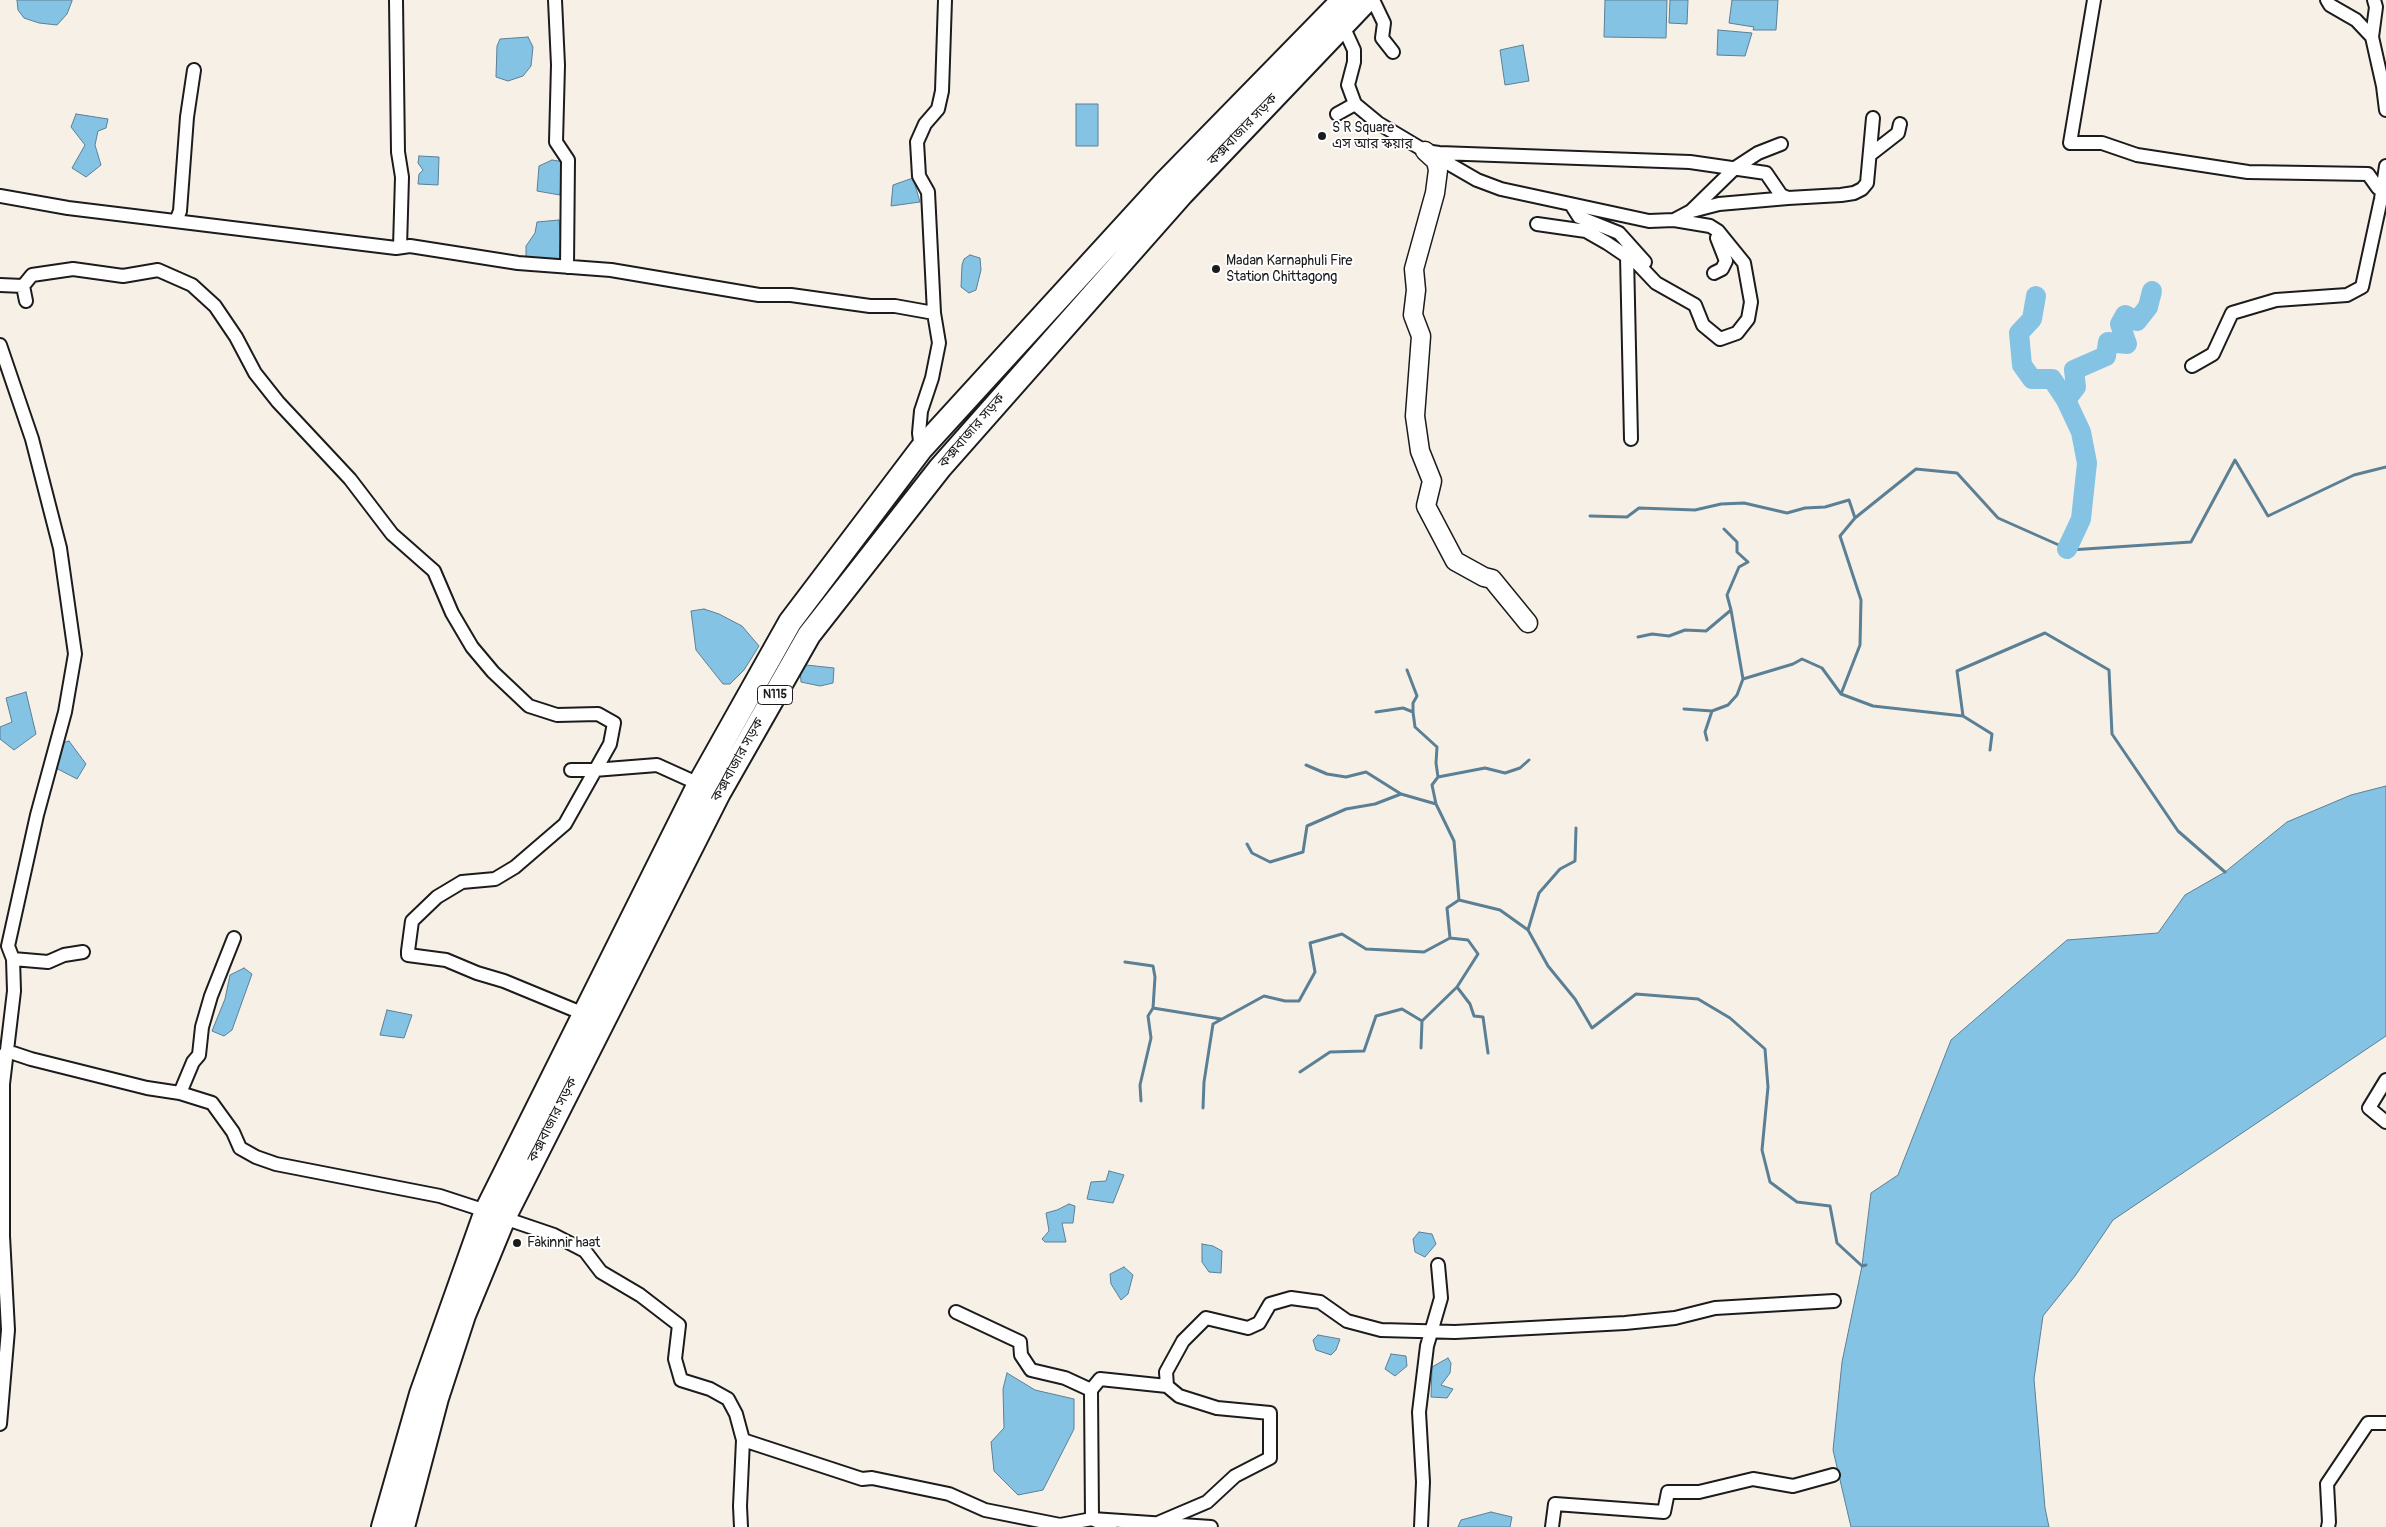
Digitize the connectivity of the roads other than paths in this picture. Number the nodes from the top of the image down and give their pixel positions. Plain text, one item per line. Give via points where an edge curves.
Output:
1 (396, 0) edge
2 (555, 0) edge
3 (946, 0) edge
4 (1343, 0) edge
5 (1367, 0) edge
6 (1374, 0) edge
7 (2094, 0) edge
8 (2327, 0) edge
9 (2374, 0) edge
10 (1343, 26) junction
11 (2372, 37) junction
12 (1393, 52) dead end
13 (194, 70) dead end
14 (1355, 104) junction
15 (2386, 110) edge
16 (1337, 114) dead end
17 (1873, 118) dead end
18 (1900, 124) dead end
19 (1781, 144) dead end
20 (1425, 151) junction
21 (1871, 154) junction
22 (2386, 166) edge
23 (1735, 168) junction
24 (2384, 188) edge
25 (0, 196) edge
26 (1788, 198) junction
27 (1572, 206) junction
28 (1691, 211) junction
29 (1674, 220) junction
30 (176, 221) junction
31 (1536, 224) dead end
32 (1713, 229) junction
33 (400, 247) junction
34 (1626, 256) junction
35 (567, 267) junction
36 (1714, 273) dead end
37 (0, 285) edge
38 (23, 286) junction
39 (1686, 300) junction
40 (26, 301) dead end
41 (934, 313) junction
42 (0, 345) edge
43 (2192, 366) dead end
44 (1631, 439) dead end
45 (921, 449) junction
46 (1528, 623) dead end
47 (571, 770) dead end
48 (594, 770) junction
49 (699, 784) junction
50 (234, 938) dead end
51 (4, 946) edge
52 (83, 952) dead end
53 (13, 959) junction
54 (584, 1014) junction
55 (3, 1056) edge
56 (2386, 1080) edge
57 (180, 1093) junction
58 (2386, 1122) edge
59 (495, 1214) junction
60 (1438, 1265) dead end
61 (1834, 1301) dead end
62 (956, 1312) dead end
63 (1431, 1332) junction
64 (1167, 1386) junction
65 (1091, 1390) junction
66 (2386, 1423) edge
67 (0, 1424) edge
68 (743, 1440) junction
69 (1832, 1475) dead end
70 (1092, 1519) junction
71 (1160, 1522) junction
72 (383, 1527) edge
73 (403, 1527) edge
74 (741, 1527) edge
75 (1110, 1527) edge
76 (1211, 1527) edge
77 (1421, 1527) edge
78 (1552, 1527) edge
79 (2328, 1527) edge

1 - 33 street via 398,152 402,177
2 - 35 street via 558,64 556,142 568,160
3 - 41 street via 942,91 938,109 925,124 917,142 919,176 928,192
4 - 45 highway, কক্সবাজার সড়ক / N115 via 1166,181
5 - 10 highway, কক্সবাজার সড়ক / N115
6 - 12 street via 1384,23 1382,38
7 - 24 street via 2070,143 2102,143 2137,155 2248,172 2368,174 2378,188
8 - 11 street via 2356,20
9 - 11 street
10 - 14 street via 1354,50 1348,85
10 - 59 highway, কক্সবাজার সড়ক / N115 via 1182,194 940,468 809,635 719,793
11 - 15 street
13 - 30 street via 180,211
14 - 16 street
14 - 20 street via 1378,123
17 - 21 street
18 - 21 street via 1898,133
19 - 23 street via 1758,153
20 - 23 street via 1690,162
20 - 27 street via 1477,180 1501,189
20 - 46 street via 1436,161 1438,170 1435,193 1414,269 1413,315 1421,336 1416,416 1420,451 1432,481 1426,506 1455,561 1492,579
21 - 26 street via 1868,183 1862,189 1854,193
22 - 24 street
23 - 26 street via 1766,173 1781,195
23 - 28 street
24 - 43 street via 2362,288 2347,295 2276,300 2232,313 2213,354
25 - 30 street
26 - 28 street via 1719,204
27 - 29 street via 1649,221
27 - 39 street via 1579,217 1619,233 1657,275
28 - 29 street
29 - 32 street
30 - 33 street
31 - 34 street via 1586,231
32 - 36 street via 1726,261 1722,269
32 - 39 street via 1744,263 1750,302 1748,319 1737,333 1720,339 1703,325 1695,305
33 - 35 street
34 - 39 street via 1656,283
34 - 44 street
35 - 41 street via 611,270 759,295 791,295
37 - 38 street
38 - 40 street
38 - 48 street via 32,275 72,269 123,276 158,270 192,285 215,306 255,372 278,402 350,479 392,534 434,571 452,613 493,672 529,706 557,715 598,714 614,723 610,744
41 - 45 street via 939,342 921,411
42 - 51 street via 32,438 60,548 75,654 65,712
45 - 49 highway, কক্সবাজার সড়ক / N115 via 790,622
47 - 48 street
48 - 49 street via 657,764
48 - 54 street via 564,824 515,867 495,879 462,882 437,897 412,921 408,951 408,955 446,960
49 - 54 highway, কক্সবাজার সড়ক / N115
50 - 57 street via 210,996 199,1055
51 - 53 street
52 - 53 street via 48,962
53 - 55 street via 14,991
54 - 59 highway, কক্সবাজার সড়ক / N115
55 - 57 street via 13,1053 147,1088
55 - 67 street via 3,1236 8,1330
56 - 58 street via 2369,1108
57 - 59 street via 212,1103 233,1132 240,1148 256,1157 276,1164 440,1196
59 - 68 street via 554,1235 585,1251 601,1272 640,1295 679,1325 675,1359 681,1380 710,1389 728,1399
59 - 72 highway, কক্সবাজার সড়ক / N115 via 421,1394
59 - 73 highway, কক্সবাজার সড়ক / N115 via 432,1417
60 - 63 street via 1441,1298
61 - 63 street via 1715,1308 1675,1318 1625,1323
62 - 65 street via 1020,1342 1021,1355 1031,1370 1065,1378
63 - 64 street via 1381,1330 1347,1321 1320,1302 1291,1298 1270,1304 1259,1323 1248,1328 1206,1318 1183,1341 1166,1372
63 - 77 street via 1419,1412 1423,1482
64 - 65 street via 1100,1379
64 - 71 street via 1179,1396 1217,1408 1270,1412 1270,1458 1235,1476 1208,1502
65 - 70 street
66 - 79 street via 2368,1422 2327,1484
68 - 70 street via 862,1479 872,1478 949,1494 985,1510 1060,1525
68 - 74 street
69 - 78 street via 1793,1486 1753,1479 1699,1492 1668,1492 1664,1512 1554,1504
70 - 71 street
70 - 75 street
71 - 76 street

